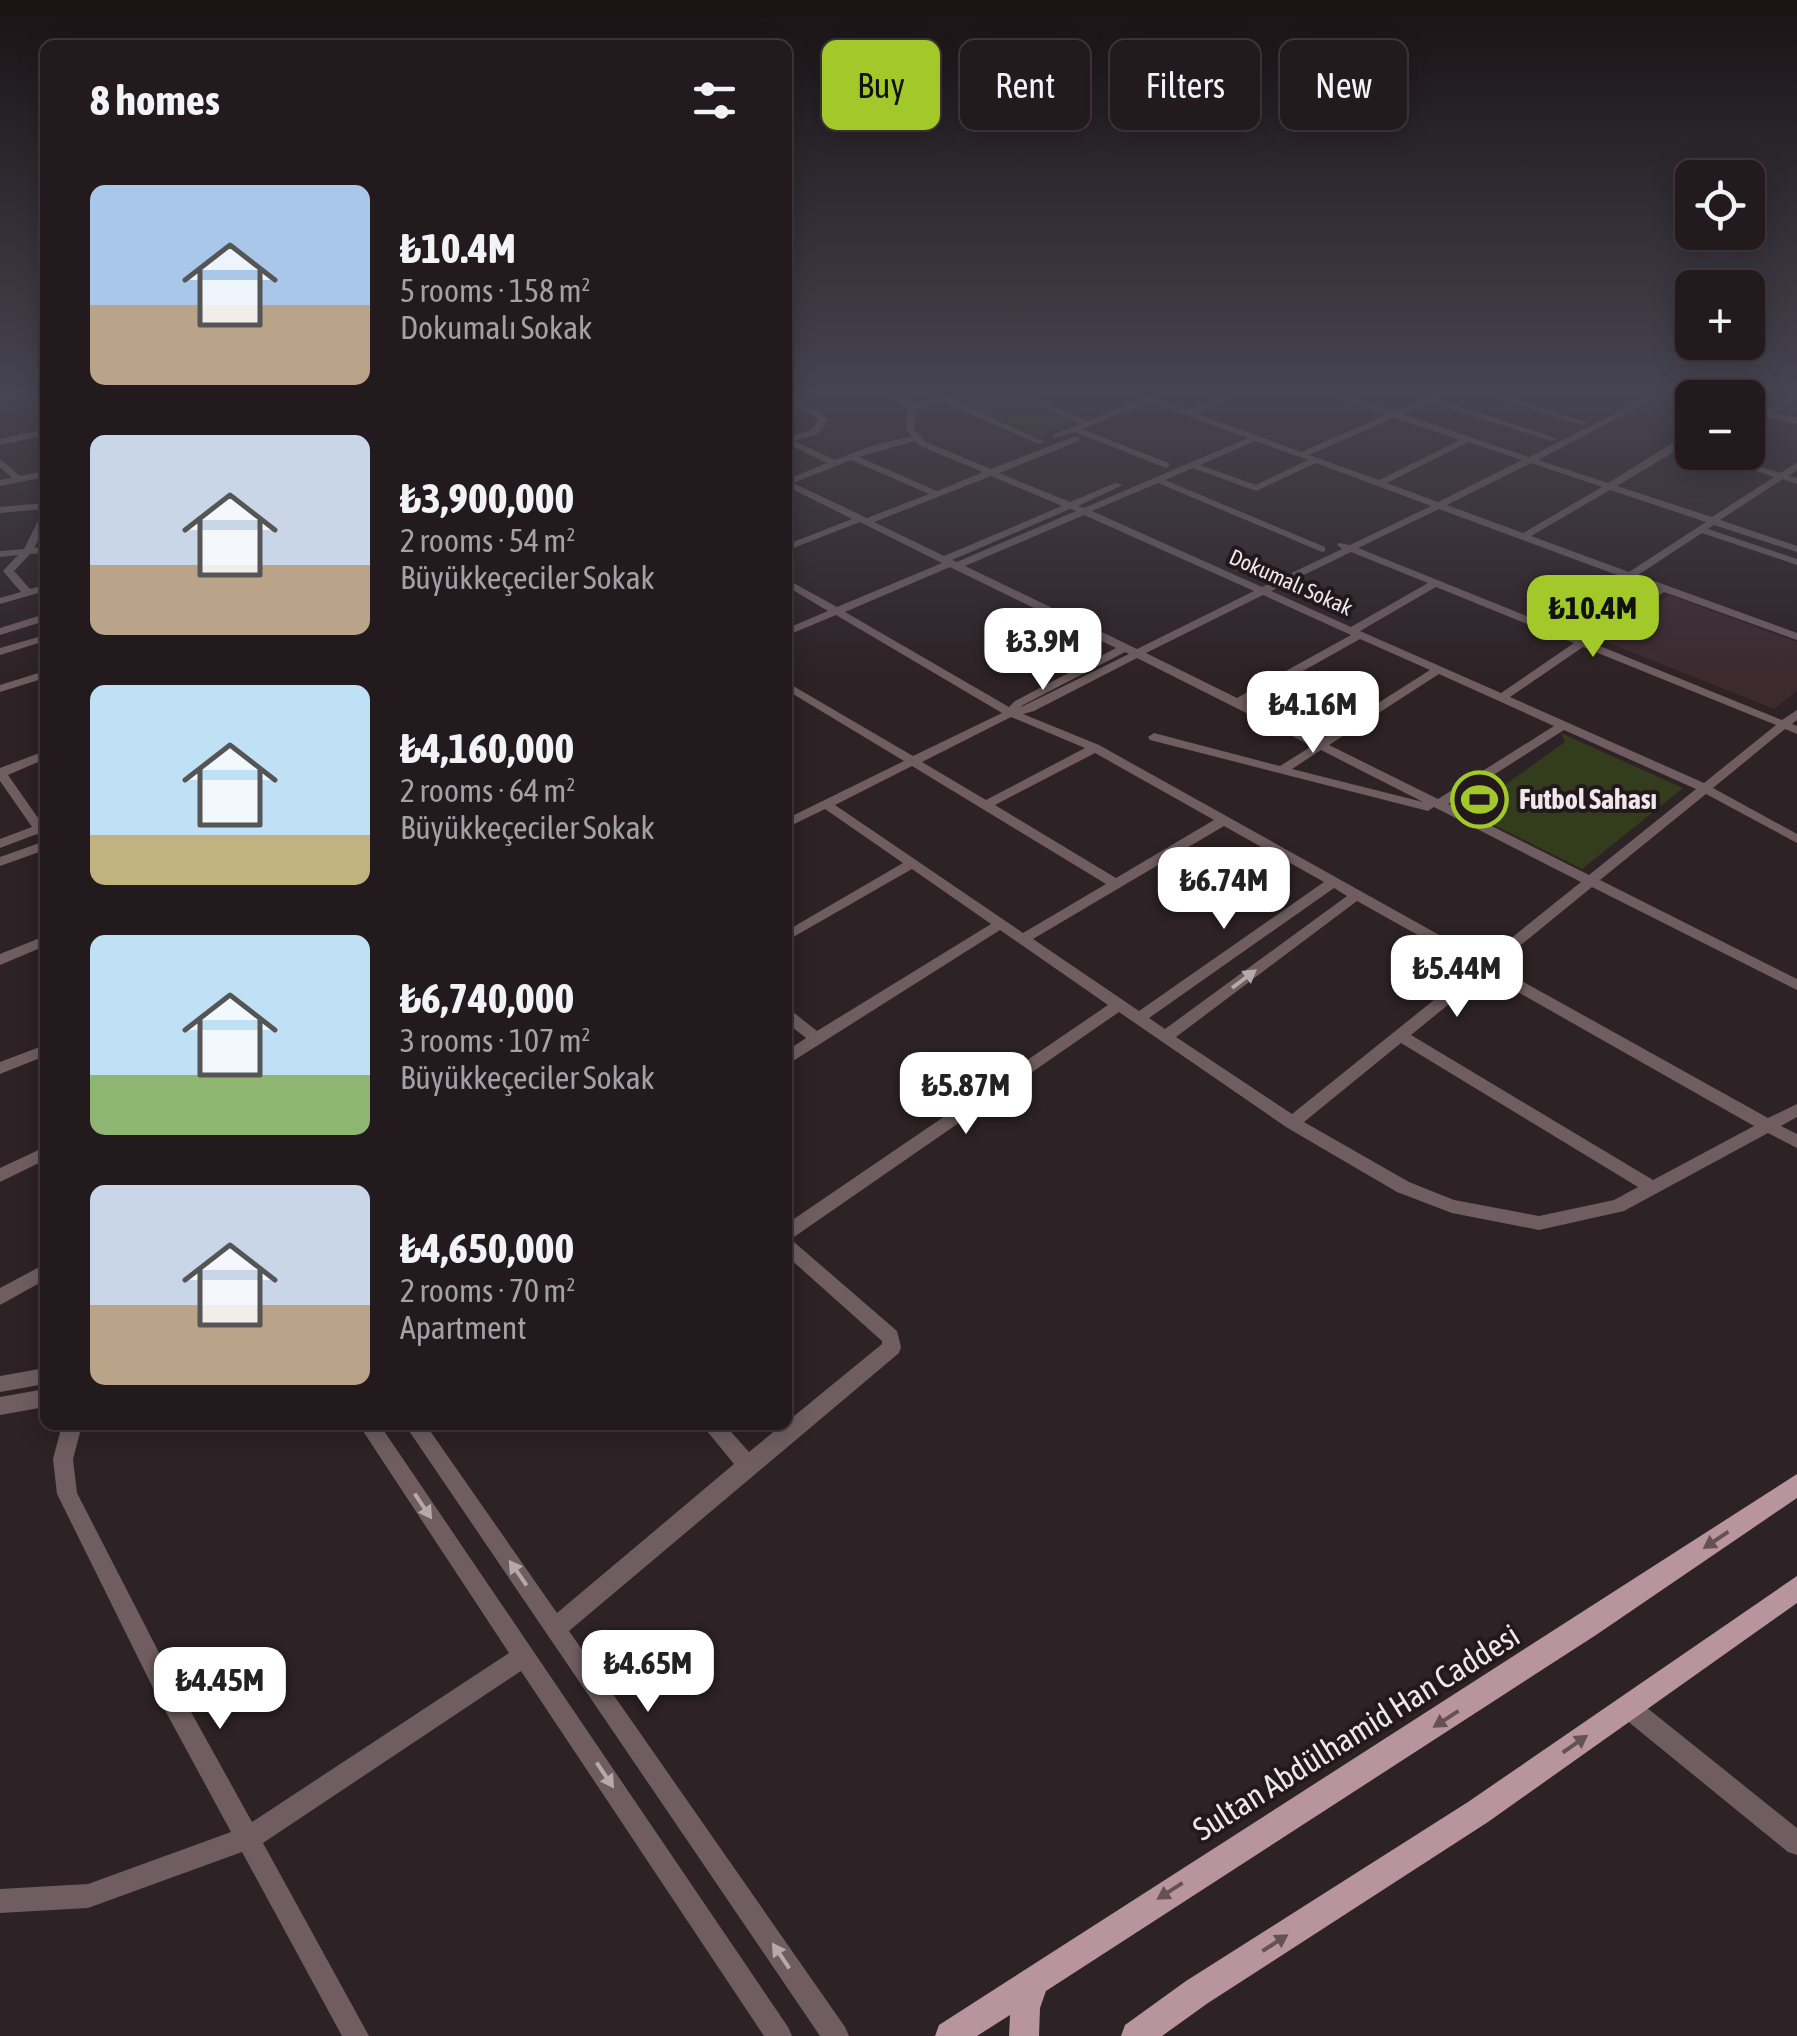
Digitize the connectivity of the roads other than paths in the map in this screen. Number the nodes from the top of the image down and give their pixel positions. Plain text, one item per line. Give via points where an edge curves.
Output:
1 (798, 488) edge
2 (912, 488) edge
3 (952, 488) edge
4 (1029, 488) edge
5 (1117, 488) edge
6 (1127, 488) edge
7 (1181, 488) edge
8 (1390, 488) edge
9 (1465, 488) edge
10 (1605, 488) edge
11 (1614, 488) edge
12 (1763, 488) edge
13 (932, 496) junction
14 (1433, 504) junction
15 (40, 506) edge
16 (1070, 506) junction
17 (0, 510) edge
18 (1084, 512) junction
19 (863, 520) junction
20 (1711, 521) junction
21 (1700, 529) junction
22 (1522, 537) junction
23 (1341, 544) junction
24 (792, 546) edge
25 (1322, 549) junction
26 (1797, 549) edge
27 (36, 550) edge
28 (0, 554) edge
29 (1797, 562) edge
30 (949, 563) junction
31 (1629, 576) junction
32 (1436, 583) junction
33 (792, 588) edge
34 (1255, 588) junction
35 (1663, 588) junction
36 (40, 589) edge
37 (28, 593) junction
38 (40, 598) edge
39 (0, 602) edge
40 (0, 610) edge
41 (837, 611) junction
42 (40, 619) edge
43 (792, 630) edge
44 (0, 632) edge
45 (1356, 633) junction
46 (1797, 637) edge
47 (40, 640) edge
48 (1582, 642) junction
49 (0, 652) edge
50 (1128, 652) junction
51 (40, 666) edge
52 (1438, 670) junction
53 (40, 676) edge
54 (0, 679) edge
55 (792, 688) edge
56 (0, 689) edge
57 (1501, 698) junction
58 (1237, 703) junction
59 (1020, 708) junction
60 (1797, 714) edge
61 (1563, 726) junction
62 (1790, 728) edge
63 (1154, 737) dead end
64 (1321, 745) junction
65 (1095, 748) junction
66 (40, 757) edge
67 (913, 762) junction
68 (1282, 770) junction
69 (0, 773) edge
70 (1706, 789) junction
71 (826, 804) junction
72 (1439, 804) junction
73 (986, 805) junction
74 (1460, 815) junction
75 (1224, 820) junction
76 (792, 822) edge
77 (40, 830) edge
78 (40, 834) edge
79 (1797, 839) edge
80 (0, 844) edge
81 (40, 847) edge
82 (0, 862) edge
83 (912, 864) junction
84 (1334, 882) junction
85 (1593, 882) junction
86 (1116, 884) junction
87 (1357, 895) junction
88 (1000, 924) junction
89 (792, 934) edge
90 (1022, 939) junction
91 (40, 943) edge
92 (0, 960) edge
93 (1486, 967) junction
94 (1797, 984) edge
95 (1119, 1004) junction
96 (1139, 1018) junction
97 (792, 1019) edge
98 (1401, 1036) junction
99 (1165, 1037) junction
100 (817, 1039) junction
101 (40, 1052) edge
102 (792, 1055) edge
103 (0, 1068) edge
104 (1797, 1110) edge
105 (1292, 1123) junction
106 (1767, 1125) junction
107 (1797, 1142) edge
108 (40, 1156) edge
109 (0, 1176) edge
110 (1653, 1188) junction
111 (792, 1229) edge
112 (792, 1251) edge
113 (40, 1273) edge
114 (0, 1297) edge
115 (40, 1377) edge
116 (0, 1384) edge
117 (40, 1399) edge
118 (0, 1406) edge
119 (792, 1429) edge
120 (71, 1430) edge
121 (371, 1430) edge
122 (418, 1430) edge
123 (716, 1430) edge
124 (791, 1430) edge
125 (748, 1465) junction
126 (1797, 1485) edge
127 (1797, 1588) edge
128 (556, 1628) junction
129 (525, 1655) junction
130 (1628, 1706) junction
131 (249, 1838) junction
132 (1797, 1843) edge
133 (0, 1901) edge
134 (1035, 1980) junction
135 (356, 2036) edge
136 (780, 2036) edge
137 (836, 2036) edge
138 (950, 2036) edge
139 (1024, 2036) edge
140 (1136, 2036) edge

1 - 19 street
2 - 13 street
3 - 13 street
4 - 16 street, Dokumalı Sokak
5 - 16 street
6 - 18 street
7 - 25 street
8 - 14 street
9 - 14 street
10 - 22 street
11 - 20 street
12 - 20 street
13 - 19 street
14 - 22 street
14 - 23 street
15 - 17 street
16 - 18 street, Dokumalı Sokak
16 - 30 street
18 - 30 street
18 - 34 street, Dokumalı Sokak
19 - 24 street
19 - 30 street
20 - 21 street
20 - 26 street
21 - 29 street
21 - 31 street
22 - 31 street
23 - 25 street
23 - 32 street
23 - 34 street
25 - 34 street
27 - 28 street
27 - 37 street via 8,572
30 - 41 street
30 - 50 street
31 - 35 street
32 - 45 street
32 - 48 street
33 - 41 street
34 - 45 street, Dokumalı Sokak
34 - 50 street
35 - 46 street
35 - 48 street
36 - 37 street
37 - 39 street
38 - 40 street
41 - 43 street
41 - 59 street
42 - 44 street
45 - 52 street, Dokumalı Sokak
45 - 58 street
47 - 49 street
48 - 57 street
48 - 62 street
50 - 58 street
50 - 59 street
51 - 54 street
52 - 57 street, Dokumalı Sokak
52 - 64 street
53 - 56 street
55 - 67 street
57 - 61 street, Dokumalı Sokak
58 - 64 street
59 - 65 street
59 - 65 street
59 - 67 street
60 - 62 street
61 - 70 street, Dokumalı Sokak
61 - 72 street
62 - 70 street
63 - 68 street
64 - 68 street
64 - 72 street
65 - 73 street
65 - 75 street
66 - 69 street
67 - 71 street
67 - 73 street
68 - 74 street
69 - 77 street
70 - 79 street, Dokumalı Sokak
70 - 85 street
71 - 76 street
71 - 83 street
72 - 74 street
73 - 86 street
74 - 85 street
75 - 84 street
75 - 86 street
78 - 80 street
81 - 82 street
83 - 88 street
83 - 89 street
84 - 87 street
84 - 96 street
85 - 93 street
85 - 94 street
86 - 90 street
87 - 93 street
99 -> 87 street
88 - 90 street
88 - 100 street
90 - 95 street
91 - 92 street
93 - 98 street
93 - 106 street
95 - 96 street
95 - 111 street
96 - 99 street
97 - 100 street
98 - 105 street
98 - 110 street
99 - 105 street
100 - 102 street
101 - 103 street
104 - 106 street
105 - 110 street via 1402,1187 1452,1206 1539,1223 1618,1206
106 - 107 street
106 - 110 street
108 - 109 street
112 - 119 street via 890,1338 892,1347
113 - 114 street
115 - 116 street
117 - 118 street
120 - 131 street via 63,1459 67,1494
121 -> 129 street
128 -> 122 street
123 - 125 street
124 - 125 street
125 - 128 street
126 -> 134 main road, Sultan Abdülhamid Han Caddesi via 1420,1736
127 - 130 main road
137 -> 128 street
129 - 131 street
129 -> 136 street
130 - 132 street
140 -> 130 main road
131 - 133 street via 88,1896
131 - 135 street
134 - 138 main road, Sultan Abdülhamid Han Caddesi
134 - 139 main road

